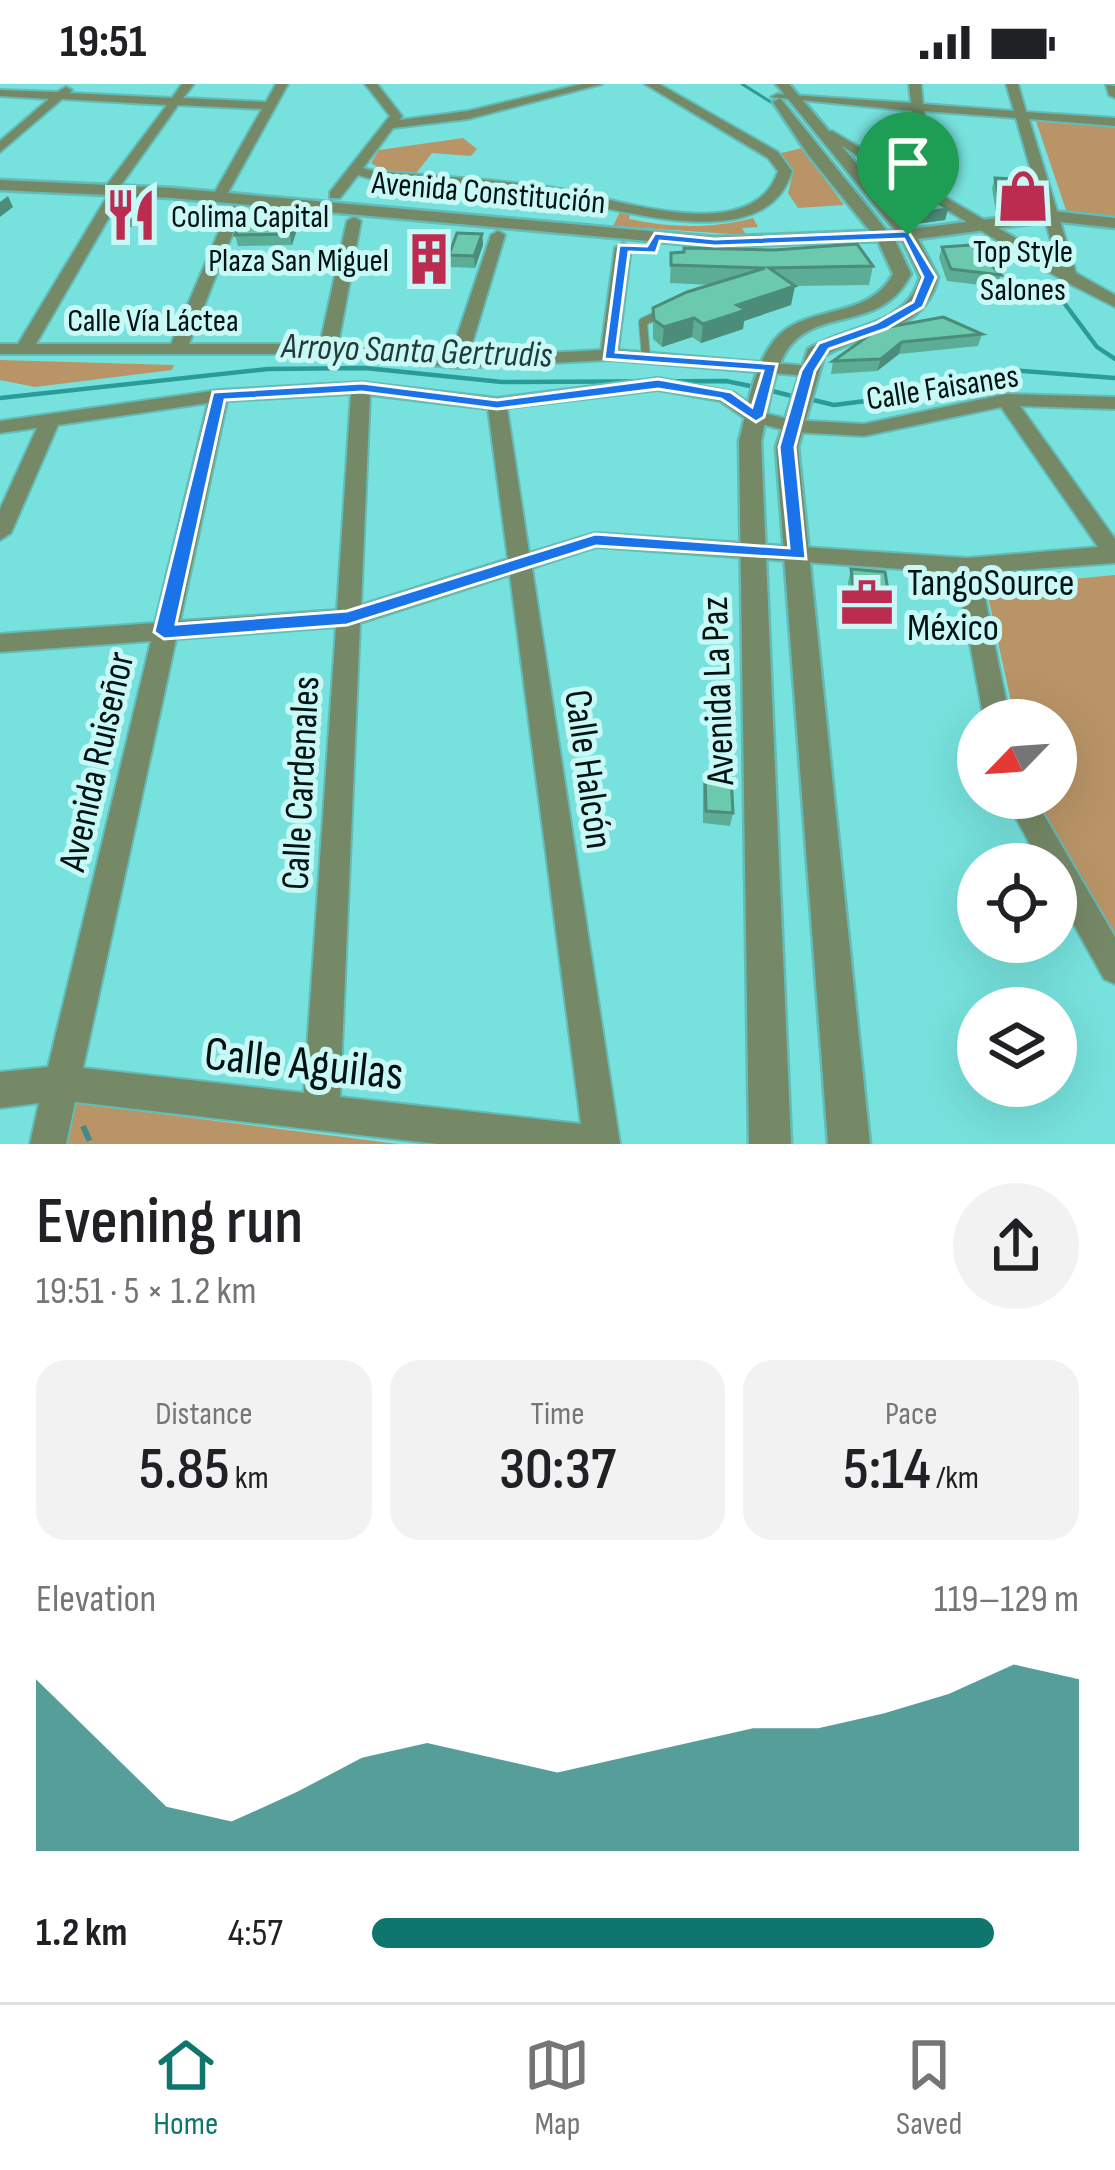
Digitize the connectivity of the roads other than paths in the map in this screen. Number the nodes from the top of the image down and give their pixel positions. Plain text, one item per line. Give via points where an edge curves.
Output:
1 (73, 84) edge
2 (188, 84) edge
3 (282, 84) edge
4 (371, 84) edge
5 (596, 84) edge
6 (651, 84) edge
7 (915, 84) edge
8 (1012, 84) edge
9 (779, 90) edge
10 (0, 93) edge
11 (60, 96) junction
12 (176, 101) junction
13 (270, 106) junction
14 (918, 107) junction
15 (1022, 115) junction
16 (1115, 122) edge
17 (393, 124) junction
18 (828, 134) junction
19 (0, 148) edge
20 (842, 152) junction
21 (814, 153) junction
22 (357, 170) junction
23 (0, 185) edge
24 (925, 188) junction
25 (111, 195) junction
26 (335, 195) dead end
27 (0, 196) edge
28 (219, 197) junction
29 (236, 210) junction
30 (354, 221) junction
31 (1054, 223) junction
32 (1115, 223) edge
33 (982, 224) junction
34 (498, 235) junction
35 (1115, 235) edge
36 (1001, 236) junction
37 (899, 241) junction
38 (653, 243) junction
39 (623, 248) junction
40 (1070, 278) junction
41 (1115, 302) edge
42 (678, 307) edge
43 (0, 349) edge
44 (24, 349) junction
45 (178, 349) junction
46 (328, 349) junction
47 (609, 356) junction
48 (646, 358) junction
49 (458, 363) junction
50 (362, 388) junction
51 (764, 392) junction
52 (218, 396) junction
53 (800, 398) junction
54 (1006, 400) junction
55 (1115, 403) edge
56 (497, 404) junction
57 (49, 422) junction
58 (0, 428) edge
59 (0, 533) edge
60 (754, 551) junction
61 (1115, 554) edge
62 (800, 563) junction
63 (524, 566) junction
64 (1115, 568) edge
65 (968, 574) junction
66 (347, 618) junction
67 (164, 632) junction
68 (0, 644) edge
69 (993, 699) edge
70 (1031, 819) edge
71 (1115, 968) edge
72 (62, 1083) junction
73 (0, 1090) edge
74 (321, 1112) junction
75 (48, 1144) edge
76 (599, 1144) edge
77 (770, 1144) edge
78 (849, 1144) edge

1 - 11 street
2 - 12 street
3 - 13 street
4 - 17 street via 392,107
5 - 17 street
6 - 22 street via 773,155 785,171 776,196 731,213 657,216 555,191
7 - 14 street
8 - 15 street
9 - 14 street
9 - 18 street
9 - 21 street
10 - 11 street
11 - 12 street
11 - 19 street
12 - 13 street
12 - 25 street
13 - 28 street
14 - 15 street
14 - 24 street
15 - 16 street
15 - 31 street
17 - 22 street
18 - 20 street
18 - 24 street
20 - 21 street
20 - 37 street
21 - 37 street
22 - 26 street
23 - 25 street, Avenida Constitución
24 - 33 street
25 - 27 street, Avenida Constitución
25 - 28 street, Avenida Constitución
25 - 29 street, Avenida Constitución
25 - 44 street
28 - 38 street, Avenida Constitución
29 - 30 street, Avenida Constitución
29 - 45 street
30 - 34 street, Avenida Constitución
30 - 46 street
31 - 32 street, Avenida Constitución
31 - 33 street, Avenida Constitución
31 - 35 street, Avenida Constitución
31 - 36 street, Avenida Constitución
31 - 40 street
33 - 36 street
33 - 37 street, Avenida Constitución
34 - 39 street, Avenida Constitución
34 - 49 street
36 - 37 street, Avenida Constitución
36 - 40 street
37 - 38 street, Avenida Constitución via 707,255
37 - 51 street via 902,274 890,296 797,331 778,349
37 - 53 street via 929,277 919,304 824,346
38 - 39 street, Avenida Constitución
39 - 47 street
40 - 41 street
42 - 48 lane via 643,322
43 - 44 street, Calle Vía Láctea
44 - 45 street, Calle Vía Láctea
45 - 46 street, Calle Vía Láctea
46 - 49 street, Calle Vía Láctea
47 - 48 street, Calle Vía Láctea
47 - 49 street, Calle Vía Láctea
48 - 51 street, Calle Vía Láctea
50 - 52 street, Calle Faisanes
50 - 56 street, Calle Faisanes
50 - 66 street, Calle Cardenales
51 - 53 street, Calle Faisanes
51 - 53 street, Calle Vía Láctea
51 - 56 street, Calle Faisanes via 726,396 658,384
51 - 60 street, Avenida La Paz via 750,441
52 - 57 street, Calle Faisanes
52 - 67 street, Avenida Ruiseñor
53 - 54 street, Calle Faisanes via 864,430
53 - 62 street via 787,447
54 - 55 street, Calle Faisanes
54 - 61 street
56 - 63 street, Calle Halcón
57 - 58 street, Calle Faisanes
57 - 59 street
60 - 62 street
60 - 63 street via 595,540
60 - 77 street, Avenida La Paz
61 - 65 street
62 - 65 street
62 - 78 street
63 - 66 street
63 - 76 street, Calle Halcón
64 - 65 street
65 - 69 street
66 - 67 street
66 - 74 street, Calle Cardenales
67 - 68 street
67 - 72 street, Avenida Ruiseñor
70 - 71 street
72 - 73 street, Calle Aguilas
72 - 74 street, Calle Aguilas
72 - 75 street, Avenida Ruiseñor
74 - 76 street, Calle Aguilas

